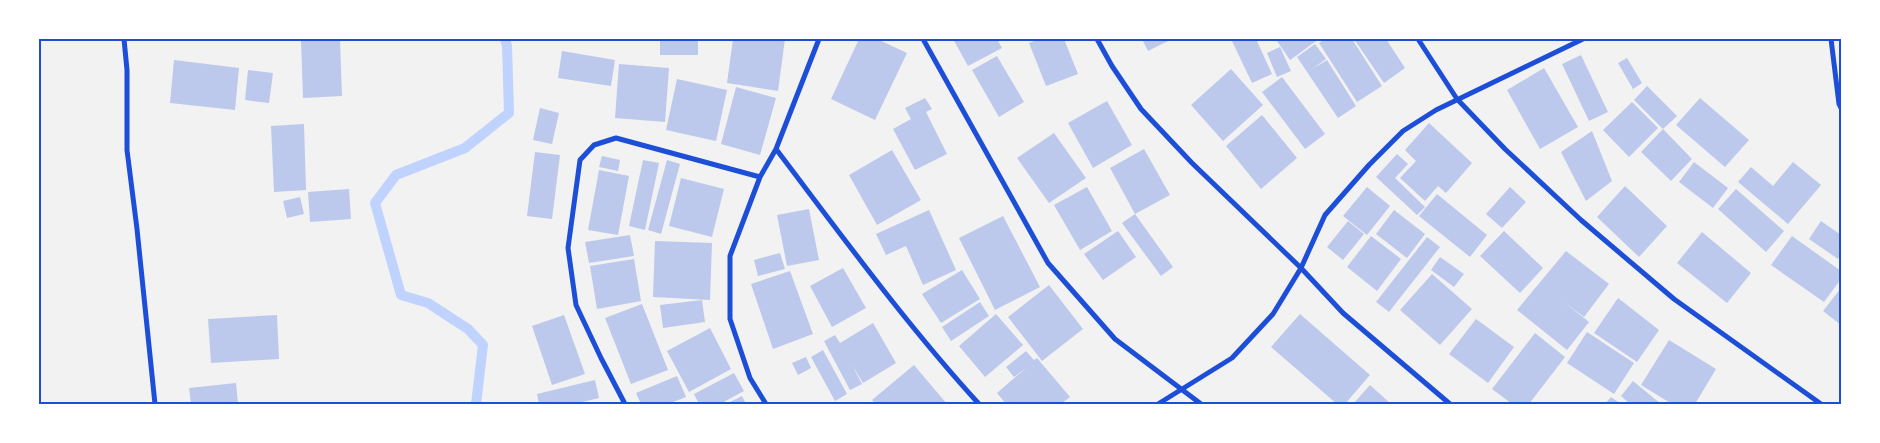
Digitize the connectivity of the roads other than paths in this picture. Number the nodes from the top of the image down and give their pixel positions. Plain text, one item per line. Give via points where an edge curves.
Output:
1 (124, 39) edge
2 (819, 39) edge
3 (924, 39) edge
4 (1097, 39) edge
5 (1418, 39) edge
6 (1583, 39) edge
7 (1831, 39) edge
8 (1457, 99) junction
9 (1841, 108) edge
10 (776, 149) junction
11 (760, 177) junction
12 (1301, 268) junction
13 (1181, 390) junction
14 (155, 404) edge
15 (624, 404) edge
16 (766, 404) edge
17 (979, 404) edge
18 (1158, 404) edge
19 (1201, 404) edge
20 (1450, 404) edge
21 (1821, 404) edge

1 - 14 street via 128,70 127,150
2 - 10 street
3 - 13 street via 1048,263 1115,338
4 - 12 street via 1141,109
5 - 8 street
6 - 8 street
7 - 9 street
8 - 12 street via 1403,131 1369,165 1325,215
8 - 21 street via 1581,220 1674,300
10 - 11 street
10 - 17 street via 894,303
11 - 15 street via 616,138 594,145 580,160 568,248 576,305
11 - 16 street via 730,256 730,318 750,378
12 - 13 street via 1273,314 1232,358
12 - 20 street via 1344,313
13 - 18 street
13 - 19 street

